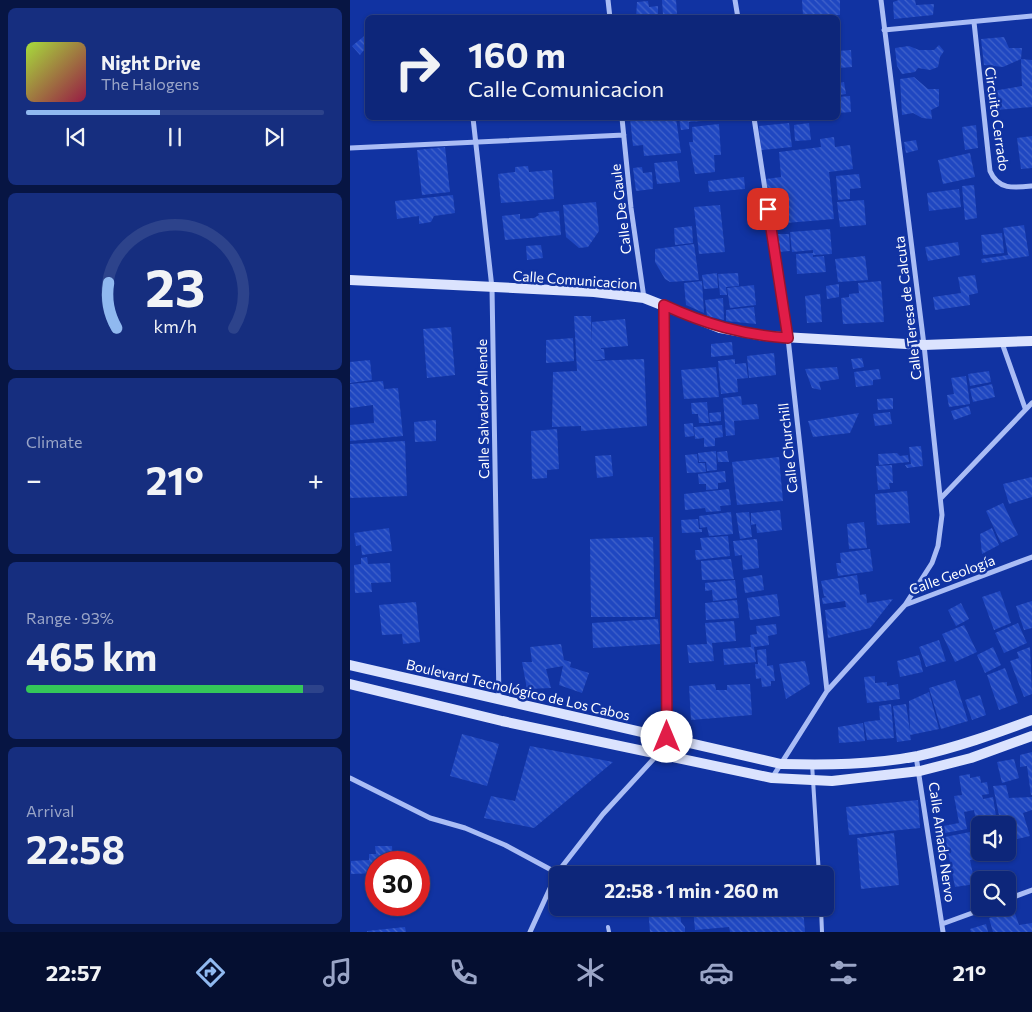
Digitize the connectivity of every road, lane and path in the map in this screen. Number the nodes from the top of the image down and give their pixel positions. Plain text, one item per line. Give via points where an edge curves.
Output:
1 (608, 0) edge
2 (735, 0) edge
3 (881, 0) edge
4 (610, 15) edge
5 (738, 15) edge
6 (1032, 16) edge
7 (974, 22) junction
8 (884, 30) junction
9 (473, 120) edge
10 (622, 120) edge
11 (754, 120) edge
12 (624, 135) junction
13 (476, 140) junction
14 (350, 148) edge
15 (1032, 186) edge
16 (350, 280) edge
17 (492, 288) junction
18 (644, 298) junction
19 (664, 305) junction
20 (788, 338) junction
21 (1032, 340) edge
22 (1002, 343) junction
23 (924, 345) junction
24 (1032, 403) edge
25 (1025, 408) junction
26 (941, 498) junction
27 (1032, 557) edge
28 (905, 605) junction
29 (350, 665) edge
30 (350, 684) edge
31 (827, 691) junction
32 (499, 701) junction
33 (1032, 720) edge
34 (1032, 736) edge
35 (667, 737) junction
36 (660, 753) junction
37 (916, 756) junction
38 (780, 764) junction
39 (812, 764) junction
40 (920, 771) junction
41 (350, 778) edge
42 (772, 778) junction
43 (814, 780) junction
44 (562, 866) edge
45 (819, 866) edge
46 (549, 869) edge
47 (549, 890) edge
48 (1032, 890) edge
49 (1016, 897) edge
50 (971, 913) edge
51 (821, 916) edge
52 (942, 924) junction
53 (530, 932) edge
54 (822, 932) edge
55 (943, 932) edge

1 - 4 street
2 - 5 street
3 - 8 street, Calle Teresa de Calcuta
6 - 7 street
7 - 8 street
7 - 15 street, Circuito Cerrado via 990,171 1000,184 1018,188
8 - 23 street, Calle Teresa de Calcuta
9 - 13 street, Calle Salvador Allende
10 - 12 street, Calle De Gaule
11 - 20 street, Calle Churchill
12 - 13 street
12 - 18 street, Calle De Gaule via 630,208
13 - 14 street
13 - 17 street, Calle Salvador Allende
16 - 17 street, Calle Comunicacion
17 - 18 street, Calle Comunicacion via 594,292
17 - 32 street, Calle Salvador Allende
18 - 19 street, Calle Comunicacion
19 - 20 street, Calle Comunicacion via 720,328
19 - 35 street
20 - 23 street, Calle Comunicacion
20 - 31 street, Calle Churchill
21 - 22 street, Calle Comunicacion
22 - 23 street, Calle Comunicacion
22 - 25 street
23 - 26 street, Calle Teresa de Calcuta
24 - 25 street
25 - 26 street
26 - 28 street, Calle Teresa de Calcuta via 938,546 932,563
27 - 28 street, Calle Geología
28 - 31 street, Calle Geología
29 - 32 street, Boulevard Tecnológico de Los Cabos
30 - 36 street via 502,721
31 - 38 street
32 - 35 street, Boulevard Tecnológico de Los Cabos
33 - 37 street, Boulevard Tecnológico de Los Cabos via 966,744
34 - 40 street via 972,758
35 - 36 street
35 - 38 street, Boulevard Tecnológico de Los Cabos
36 - 42 street
36 - 44 street via 603,814
37 - 39 street, Boulevard Tecnológico de Los Cabos via 835,765
37 - 40 street, Calle Amado Nervo
38 - 39 street, Boulevard Tecnológico de Los Cabos
38 - 42 street
39 - 43 lane
40 - 43 street via 832,781
40 - 52 street, Calle Amado Nervo
41 - 46 street via 430,818 465,828
42 - 43 street
43 - 45 lane
47 - 53 street
48 - 49 street
50 - 52 street
51 - 54 lane
52 - 55 street, Calle Amado Nervo

